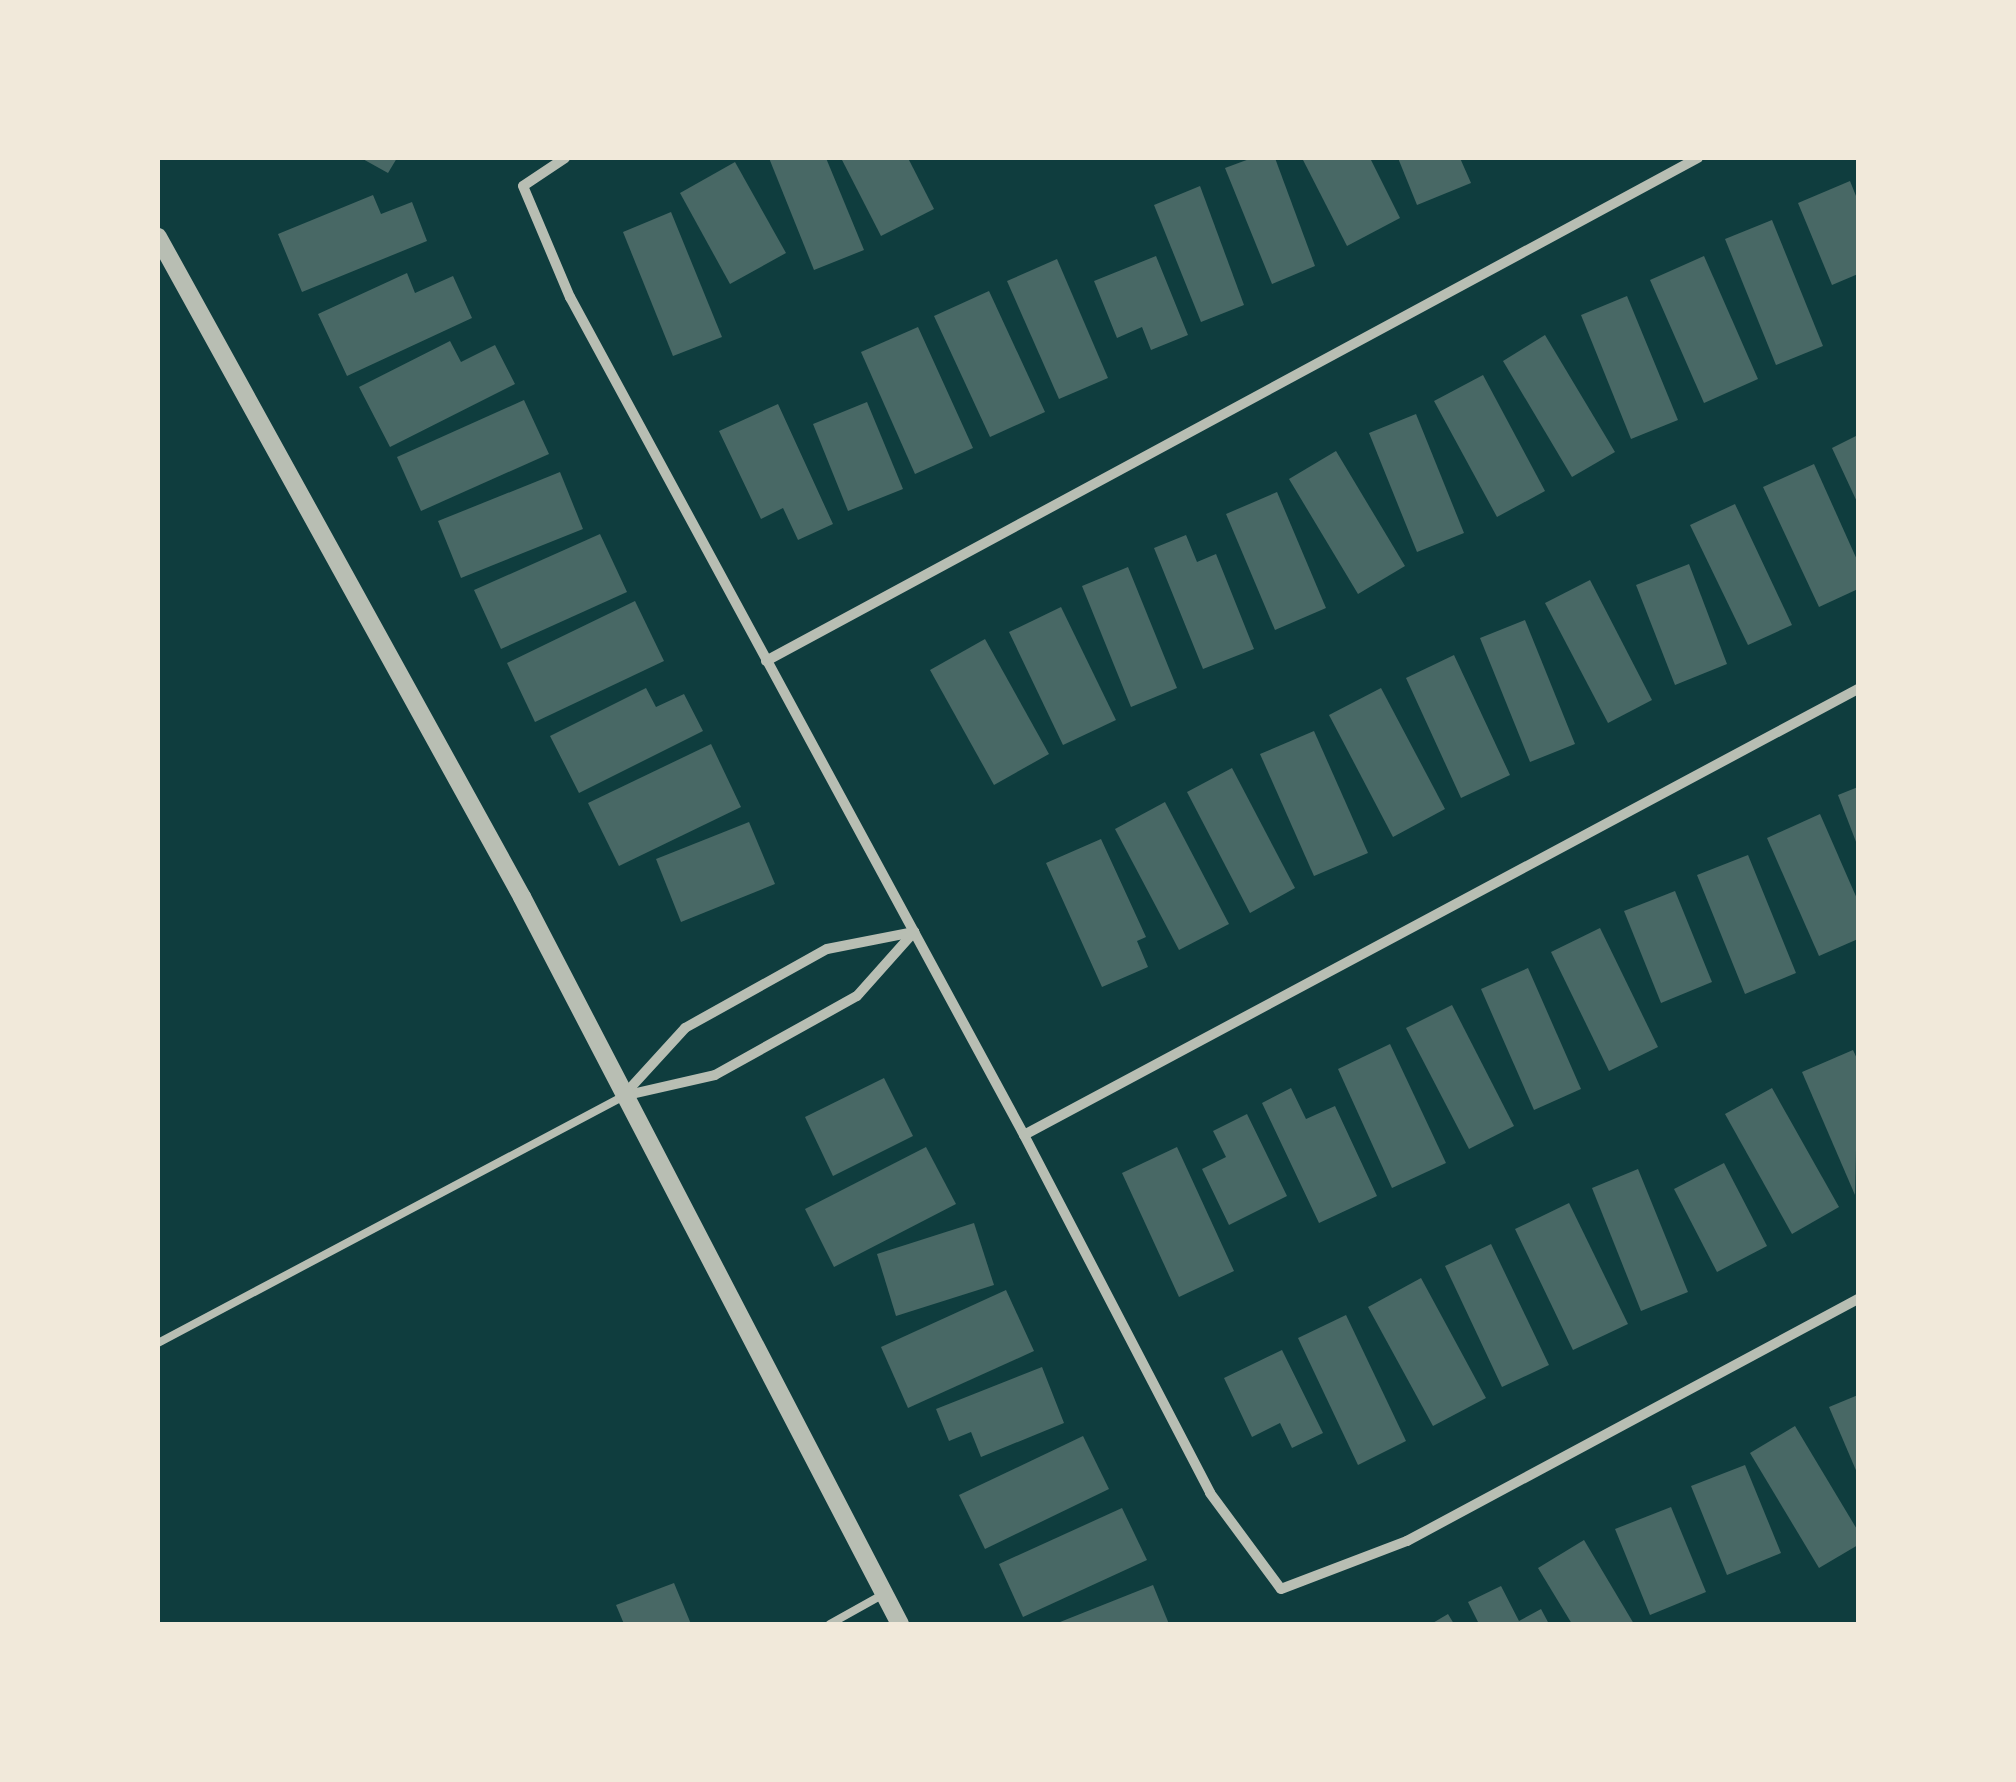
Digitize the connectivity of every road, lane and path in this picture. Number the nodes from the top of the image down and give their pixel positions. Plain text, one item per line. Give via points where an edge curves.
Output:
1 (565, 158) edge
2 (1698, 158) edge
3 (158, 237) edge
4 (766, 660) junction
5 (1858, 689) edge
6 (914, 932) junction
7 (622, 1096) junction
8 (1024, 1134) junction
9 (1858, 1299) edge
10 (158, 1343) edge
11 (884, 1594) junction
12 (830, 1624) edge
13 (900, 1624) edge

1 - 4 street via 523,186 570,297
2 - 4 street
3 - 7 street via 522,897
4 - 6 street
5 - 8 street
6 - 7 street via 857,996 714,1075
6 - 7 street via 827,948 685,1028
6 - 8 street
7 - 10 lane
7 - 11 street
8 - 9 street via 1210,1494 1281,1589 1407,1541
11 - 12 lane
11 - 13 street

